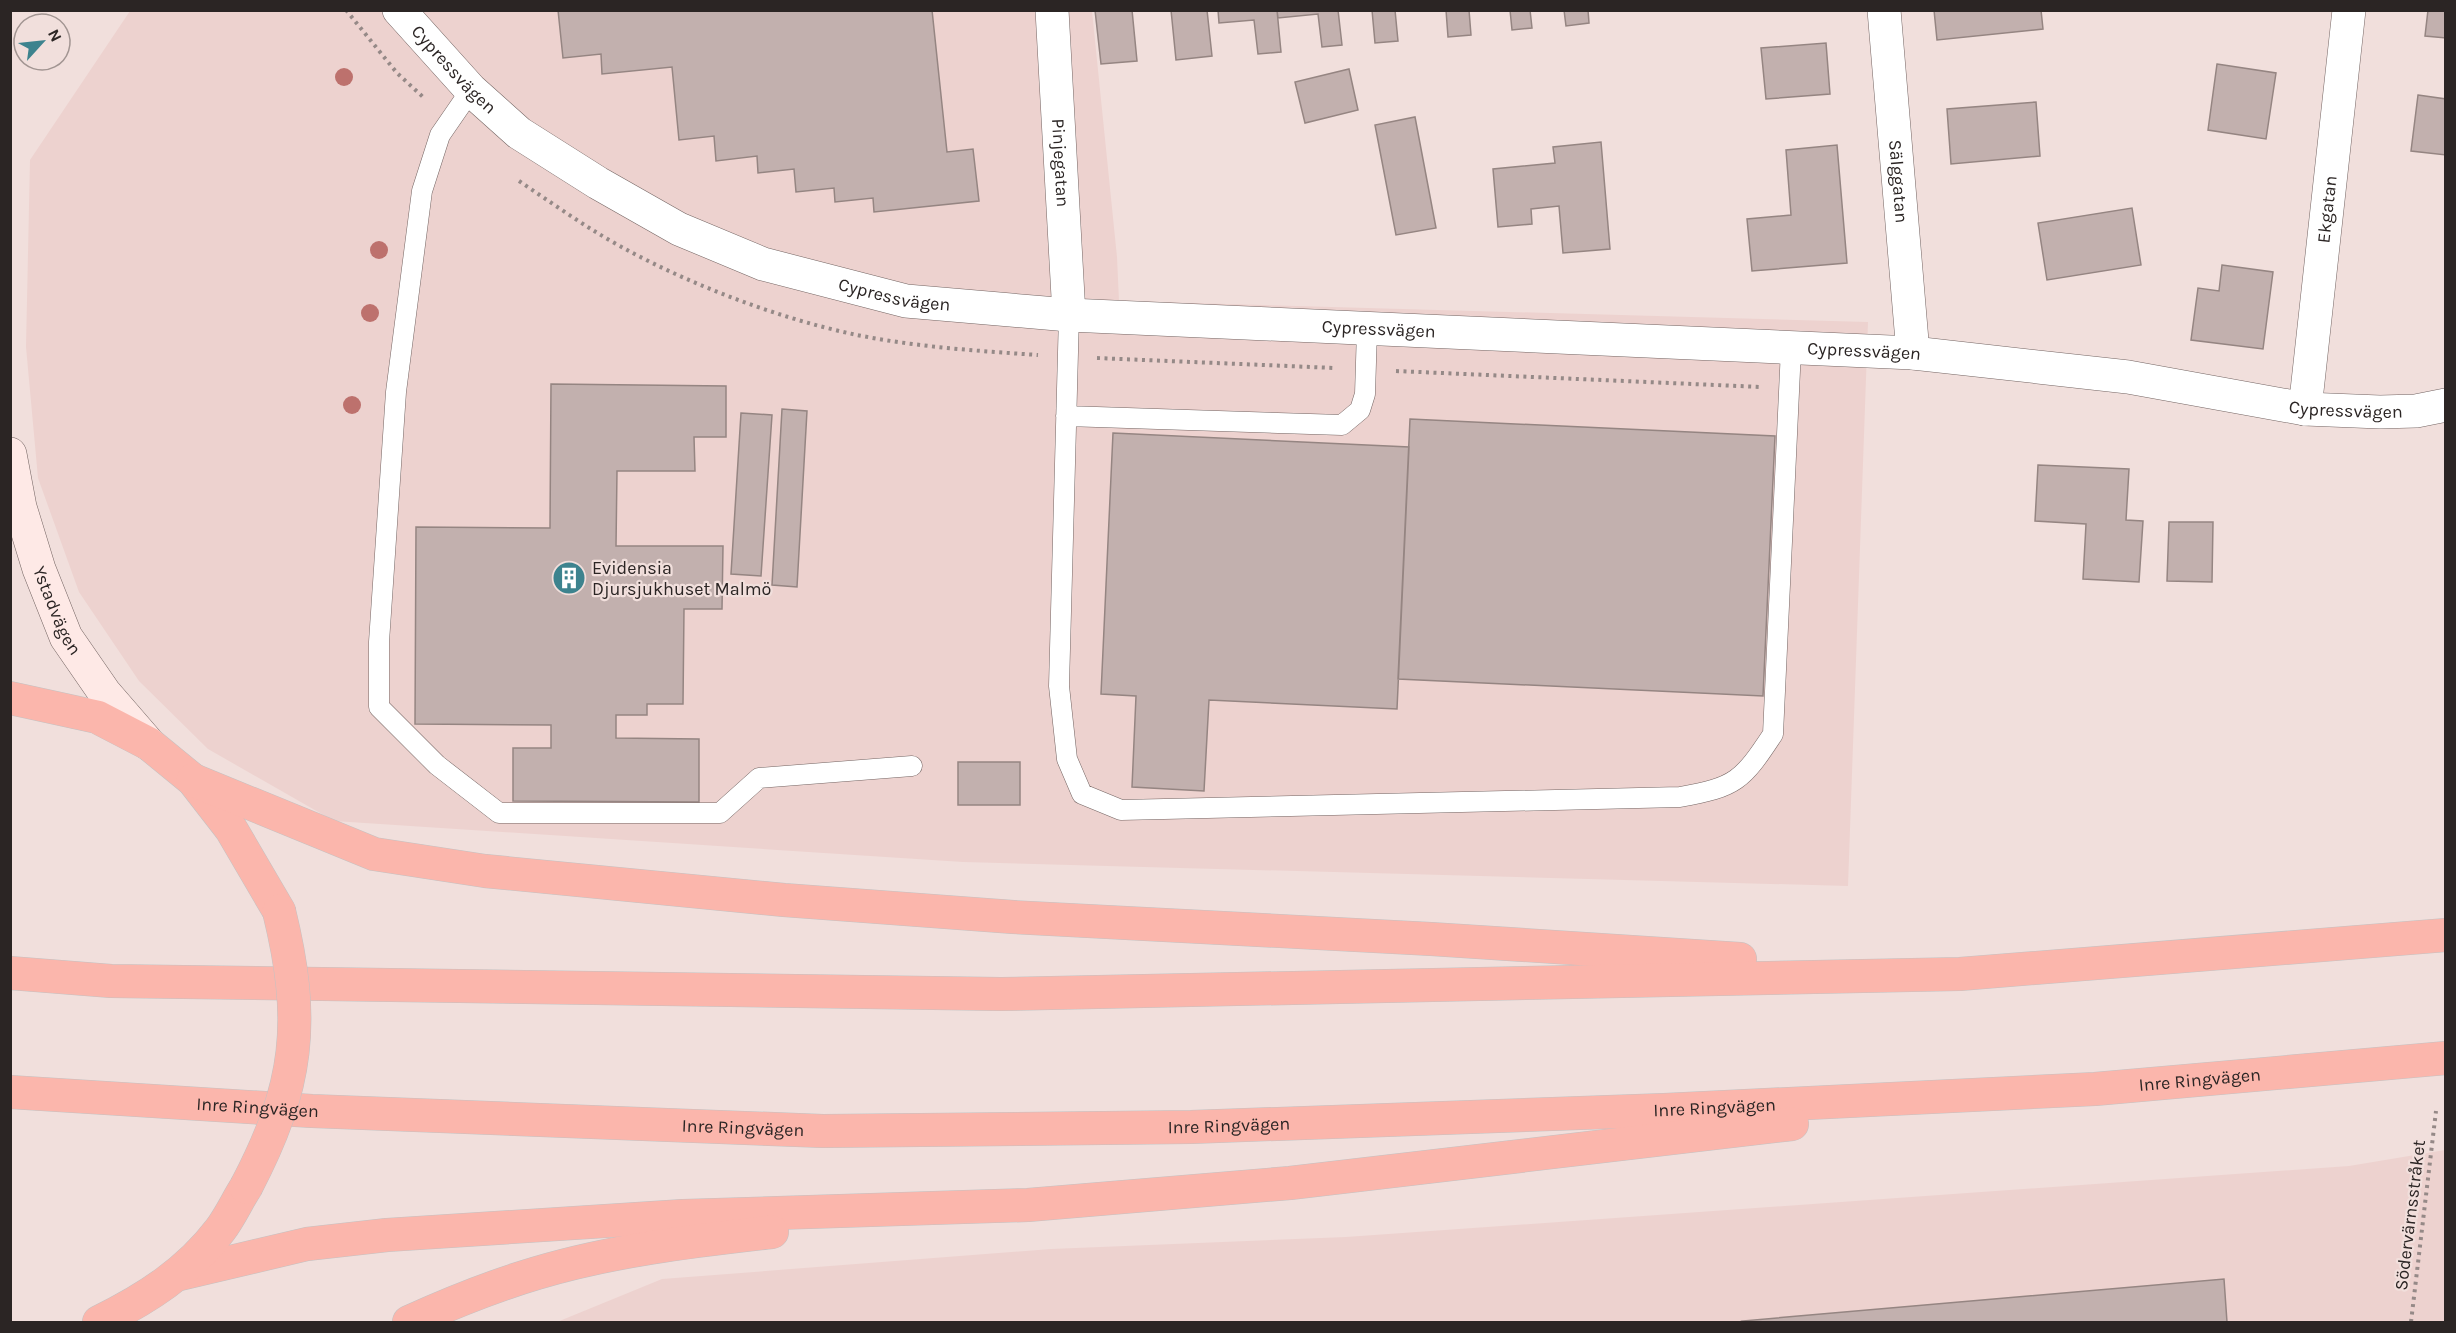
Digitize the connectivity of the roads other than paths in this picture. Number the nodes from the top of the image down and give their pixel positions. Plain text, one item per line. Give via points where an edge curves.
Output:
1 (399, 10) edge
2 (1052, 10) edge
3 (1884, 10) edge
4 (2349, 10) edge
5 (471, 90) junction
6 (1069, 315) junction
7 (1366, 330) junction
8 (1791, 349) junction
9 (1913, 354) junction
10 (2445, 405) edge
11 (2305, 409) junction
12 (1066, 416) junction
13 (10, 454) edge
14 (10, 698) edge
15 (150, 744) junction
16 (912, 766) dead end
17 (193, 780) junction
18 (2445, 935) edge
19 (10, 973) edge
20 (1960, 974) junction
21 (2445, 1058) edge
22 (2095, 1089) junction
23 (10, 1092) edge
24 (940, 1209) junction
25 (180, 1274) junction
26 (133, 1312) edge
27 (99, 1323) edge
28 (409, 1323) edge

1 - 5 street, Cypressvägen
2 - 6 street, Pinjegatan
3 - 9 street, Sälggatan
4 - 11 street, Ekgatan
5 - 6 street, Cypressvägen via 519,133 598,183 679,229 763,264 906,301
5 - 16 lane via 440,135 422,191 396,392 379,642 379,707 437,765 499,813 720,813 759,778
6 - 7 street, Cypressvägen
6 - 12 lane
7 - 8 street, Cypressvägen
7 - 12 lane via 1365,394 1360,410 1342,425
8 - 9 street, Cypressvägen
8 - 12 lane via 1773,734 1750,769 1721,790 1680,798 1121,810 1082,794 1067,759 1059,686
9 - 11 street, Cypressvägen via 2128,377
10 - 11 street, Cypressvägen via 2416,411
13 - 15 main road, Ystadvägen via 20,507 66,637 104,692
14 - 15 highway via 97,717
15 - 17 highway
17 - 20 highway via 374,854 485,871 1013,917 1431,939
17 - 25 highway, bridge via 231,830 279,911 295,994 295,1039 283,1104 270,1142 220,1230
18 - 20 highway
19 - 20 highway via 111,981 1001,994
21 - 22 highway, Inre Ringvägen
22 - 23 highway, Inre Ringvägen via 1191,1127 823,1131 323,1112
22 - 24 highway via 1290,1183
24 - 25 highway via 683,1216 387,1235 307,1244
24 - 28 highway via 701,1240 539,1272 461,1298
25 - 26 highway
26 - 27 highway

